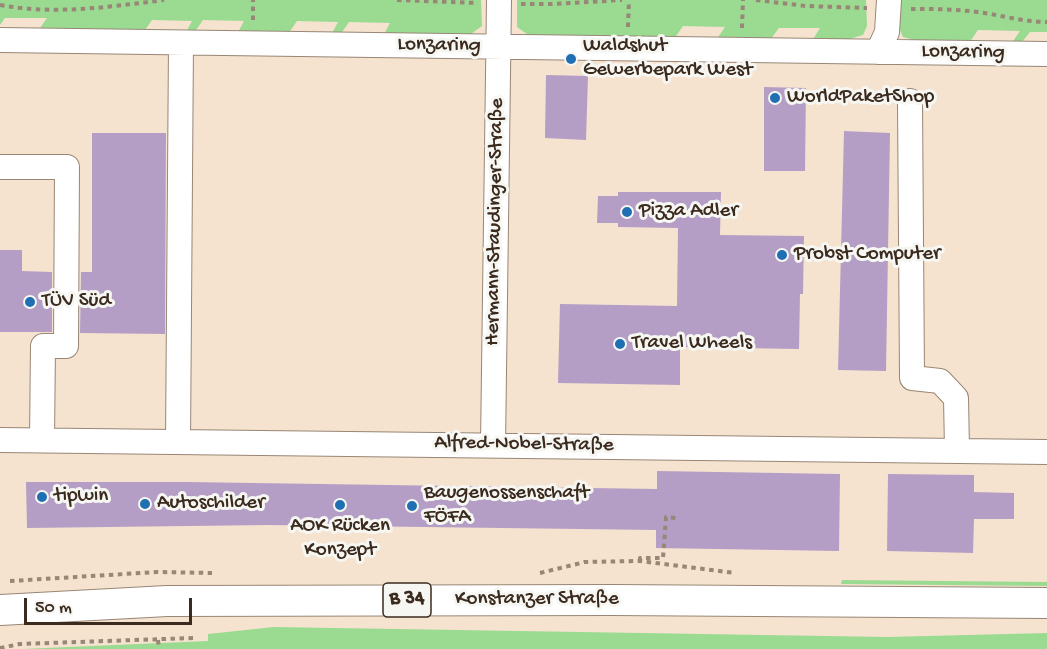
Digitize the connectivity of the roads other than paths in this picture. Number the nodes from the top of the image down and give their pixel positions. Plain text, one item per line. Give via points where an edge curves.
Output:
1 (499, 0) edge
2 (889, 0) edge
3 (0, 40) edge
4 (181, 43) junction
5 (499, 47) junction
6 (878, 52) junction
7 (1047, 54) edge
8 (910, 100) dead end
9 (0, 167) edge
10 (0, 440) edge
11 (42, 440) junction
12 (178, 442) junction
13 (493, 445) junction
14 (957, 450) junction
15 (1047, 452) edge
16 (1047, 603) edge
17 (14, 609) edge
18 (0, 622) edge

1 - 5 street, Hermann-Staudinger-Straße
2 - 6 street via 887,32
3 - 4 street, Lonzaring
4 - 5 street, Lonzaring
4 - 12 street
5 - 6 street, Lonzaring
5 - 13 street, Hermann-Staudinger-Straße
6 - 7 street, Lonzaring
8 - 14 street via 912,378 939,381 956,398
9 - 11 street via 67,167 66,346 43,346
10 - 11 street, Alfred-Nobel-Straße
11 - 12 street, Alfred-Nobel-Straße
12 - 13 street, Alfred-Nobel-Straße
13 - 14 street, Alfred-Nobel-Straße
14 - 15 street, Alfred-Nobel-Straße
16 - 17 main road, Konstanzer Straße / B 34 via 212,601
17 - 18 main road, Konstanzer Straße / B 34

